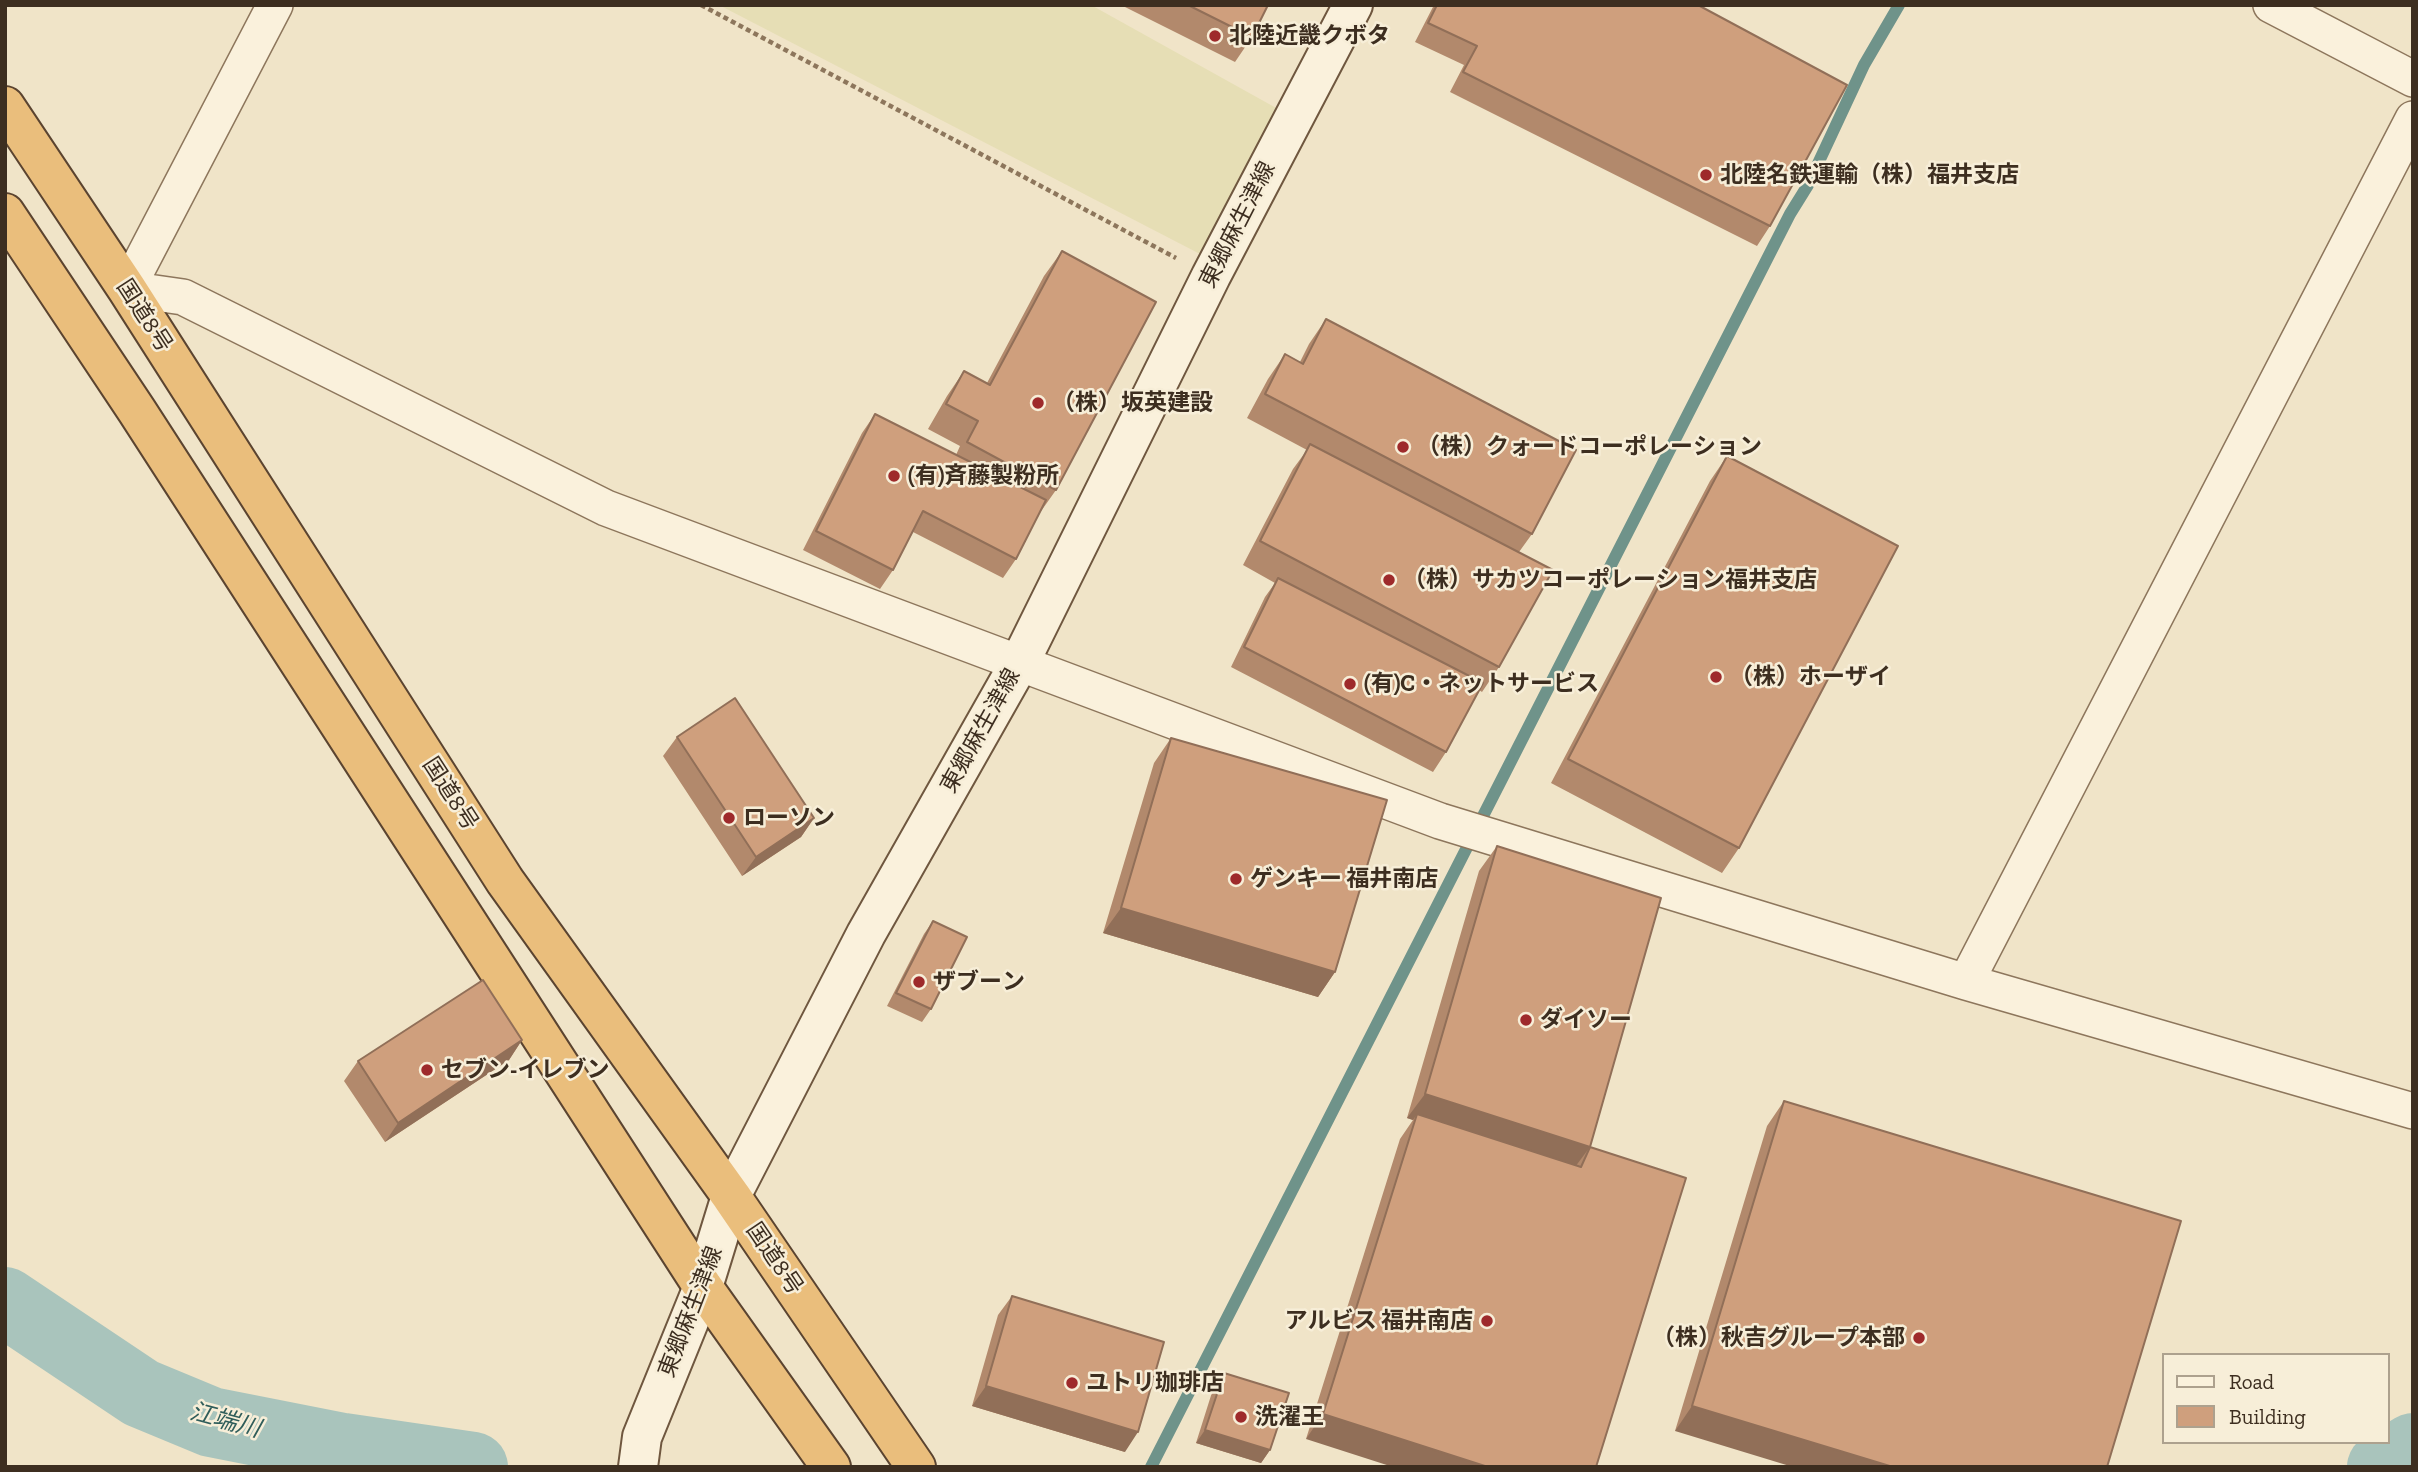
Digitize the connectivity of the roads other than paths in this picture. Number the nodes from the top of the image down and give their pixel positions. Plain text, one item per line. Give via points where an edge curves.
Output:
1 (275, 5) edge
2 (1353, 5) edge
3 (2271, 5) edge
4 (2413, 79) edge
5 (5, 106) edge
6 (2413, 119) edge
7 (5, 213) edge
8 (127, 289) junction
9 (1020, 662) junction
10 (1966, 982) junction
11 (2413, 1111) edge
12 (731, 1196) junction
13 (703, 1287) junction
14 (640, 1452) edge
15 (907, 1452) edge
16 (830, 1465) edge

1 - 8 street
2 - 9 main road, 東郷麻生津線 via 1211,276
3 - 4 street
5 - 8 highway, 国道8号
6 - 10 street
7 - 13 highway
8 - 9 street via 183,298 606,508
8 - 12 highway, 国道8号 via 505,881
9 - 10 street via 1440,821
9 - 12 main road, 東郷麻生津線 via 866,934
10 - 11 street
12 - 13 main road, 東郷麻生津線
12 - 15 highway, 国道8号
13 - 14 main road, 東郷麻生津線
13 - 16 highway

